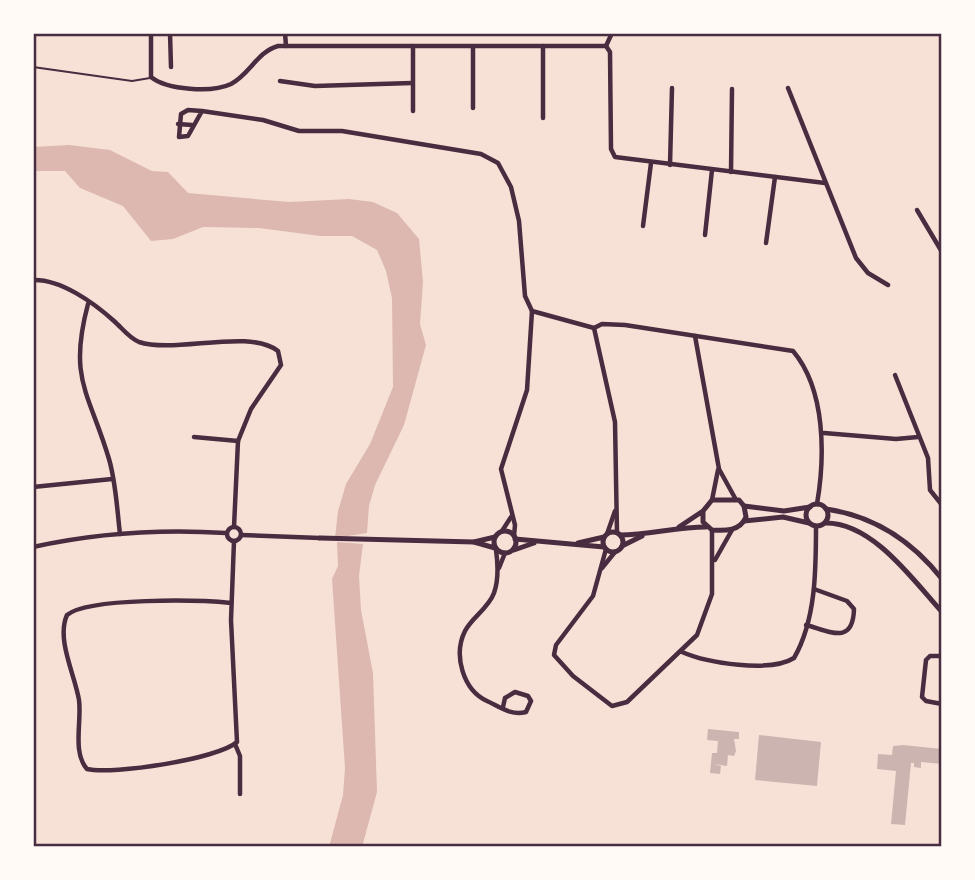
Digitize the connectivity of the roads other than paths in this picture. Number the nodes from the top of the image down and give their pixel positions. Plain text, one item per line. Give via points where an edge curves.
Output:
1 (151, 33) edge
2 (170, 33) edge
3 (285, 33) edge
4 (612, 33) edge
5 (286, 46) junction
6 (413, 46) junction
7 (543, 46) junction
8 (606, 46) junction
9 (473, 47) junction
10 (33, 66) edge
11 (171, 67) dead end
12 (151, 77) junction
13 (280, 81) dead end
14 (412, 83) junction
15 (672, 88) dead end
16 (788, 88) dead end
17 (732, 89) dead end
18 (473, 108) dead end
19 (202, 111) junction
20 (413, 111) dead end
21 (543, 118) dead end
22 (178, 124) junction
23 (192, 125) junction
24 (651, 163) junction
25 (670, 165) junction
26 (712, 170) junction
27 (731, 172) junction
28 (775, 177) junction
29 (825, 183) junction
30 (917, 210) dead end
31 (643, 226) dead end
32 (705, 235) dead end
33 (766, 243) dead end
34 (942, 252) edge
35 (33, 280) edge
36 (888, 285) dead end
37 (88, 304) junction
38 (532, 311) junction
39 (594, 328) junction
40 (695, 336) junction
41 (895, 375) dead end
42 (824, 433) junction
43 (918, 436) junction
44 (194, 437) dead end
45 (238, 441) junction
46 (719, 469) junction
47 (112, 479) junction
48 (33, 486) edge
49 (735, 498) junction
50 (712, 500) junction
51 (814, 505) junction
52 (942, 505) edge
53 (744, 506) junction
54 (827, 509) junction
55 (615, 510) junction
56 (703, 511) junction
57 (511, 517) junction
58 (744, 521) junction
59 (826, 523) junction
60 (813, 525) junction
61 (234, 527) junction
62 (679, 527) junction
63 (709, 529) junction
64 (732, 530) junction
65 (502, 531) junction
66 (226, 533) junction
67 (120, 534) junction
68 (618, 534) junction
69 (240, 535) junction
70 (606, 535) junction
71 (642, 536) junction
72 (495, 537) junction
73 (514, 537) junction
74 (320, 538) joint
75 (234, 541) junction
76 (474, 542) junction
77 (534, 542) junction
78 (575, 544) junction
79 (622, 545) junction
80 (33, 547) edge
81 (605, 548) junction
82 (496, 549) junction
83 (512, 550) junction
84 (615, 552) junction
85 (505, 554) junction
86 (714, 562) junction
87 (602, 568) junction
88 (498, 569) junction
89 (942, 579) edge
90 (814, 589) junction
91 (231, 603) junction
92 (942, 612) edge
93 (806, 625) junction
94 (682, 652) junction
95 (942, 656) edge
96 (942, 704) edge
97 (503, 707) junction
98 (237, 742) junction
99 (240, 794) dead end

1 - 12 street
2 - 11 street
3 - 5 street
4 - 8 street
5 - 6 street
5 - 12 street via 263,53 226,86 176,89
6 - 9 street
6 - 14 street
7 - 8 street
7 - 9 street
7 - 21 street
8 - 24 street via 610,52 612,152 618,159
9 - 18 street
10 - 12 lane via 132,82
13 - 14 street via 315,86
14 - 20 street
15 - 25 street
16 - 29 street
17 - 27 street
19 - 22 street via 183,112
19 - 23 street
19 - 38 street via 263,120 299,131 342,131 489,157 504,172 517,208 524,296
22 - 23 street
22 - 23 street via 182,139
24 - 25 street
24 - 31 street
25 - 26 street
26 - 27 street
26 - 32 street
27 - 28 street
28 - 29 street
28 - 33 street
29 - 36 street via 859,265
30 - 34 street
35 - 37 street via 56,284
37 - 45 street via 137,341 160,345 244,342 278,351 281,365 251,409
37 - 47 street via 79,372
38 - 39 street
38 - 57 street via 527,390 502,469
39 - 40 street via 625,325
39 - 55 street via 615,422
40 - 42 street via 793,351 804,369
40 - 46 street
41 - 43 street
42 - 43 street via 896,439
42 - 51 street
43 - 52 street via 928,458 930,490
44 - 45 street
45 - 61 street
46 - 49 street
46 - 50 street
47 - 48 street
47 - 67 street
49 - 50 street
49 - 53 street
50 - 56 street
51 - 53 street via 784,511
51 - 54 street
51 - 60 street via 806,513
53 - 58 street
54 - 59 street
54 - 89 street via 902,538
55 - 68 street
55 - 70 street
56 - 62 street
56 - 63 street
57 - 65 street
57 - 73 street
58 - 60 street via 783,517
58 - 64 street
59 - 60 street
59 - 92 street via 846,527 877,546
60 - 90 street
61 - 66 street
61 - 69 street
62 - 63 street
62 - 71 street
63 - 64 street
63 - 86 street
64 - 86 street
65 - 72 street
65 - 73 street
66 - 67 street
66 - 75 street
67 - 80 street
68 - 70 street
68 - 71 street
68 - 79 street
69 - 74 street
69 - 75 street
70 - 78 street
70 - 81 street
71 - 79 street
72 - 76 street
72 - 82 street
73 - 77 street
73 - 83 street
74 - 76 street
75 - 91 street
76 - 82 street
77 - 78 street
77 - 83 street
78 - 81 street
79 - 84 street
81 - 84 street
81 - 87 street
82 - 85 street
82 - 88 street
83 - 85 street
84 - 87 street
85 - 88 street
86 - 94 street via 708,610 697,635
87 - 94 street via 593,596 556,645 554,655 573,676 612,706 627,702
88 - 97 street via 493,596 466,629 461,653 472,692
90 - 93 street
90 - 93 street via 850,603 853,620 837,635
91 - 98 street
91 - 98 street via 177,600 88,607 69,612 64,626 79,704 79,756 87,769 171,763
93 - 94 street via 794,658 780,664 701,660
95 - 96 street via 926,660 922,697
97 - 97 street via 522,713 531,701 515,692 505,698
98 - 99 street

